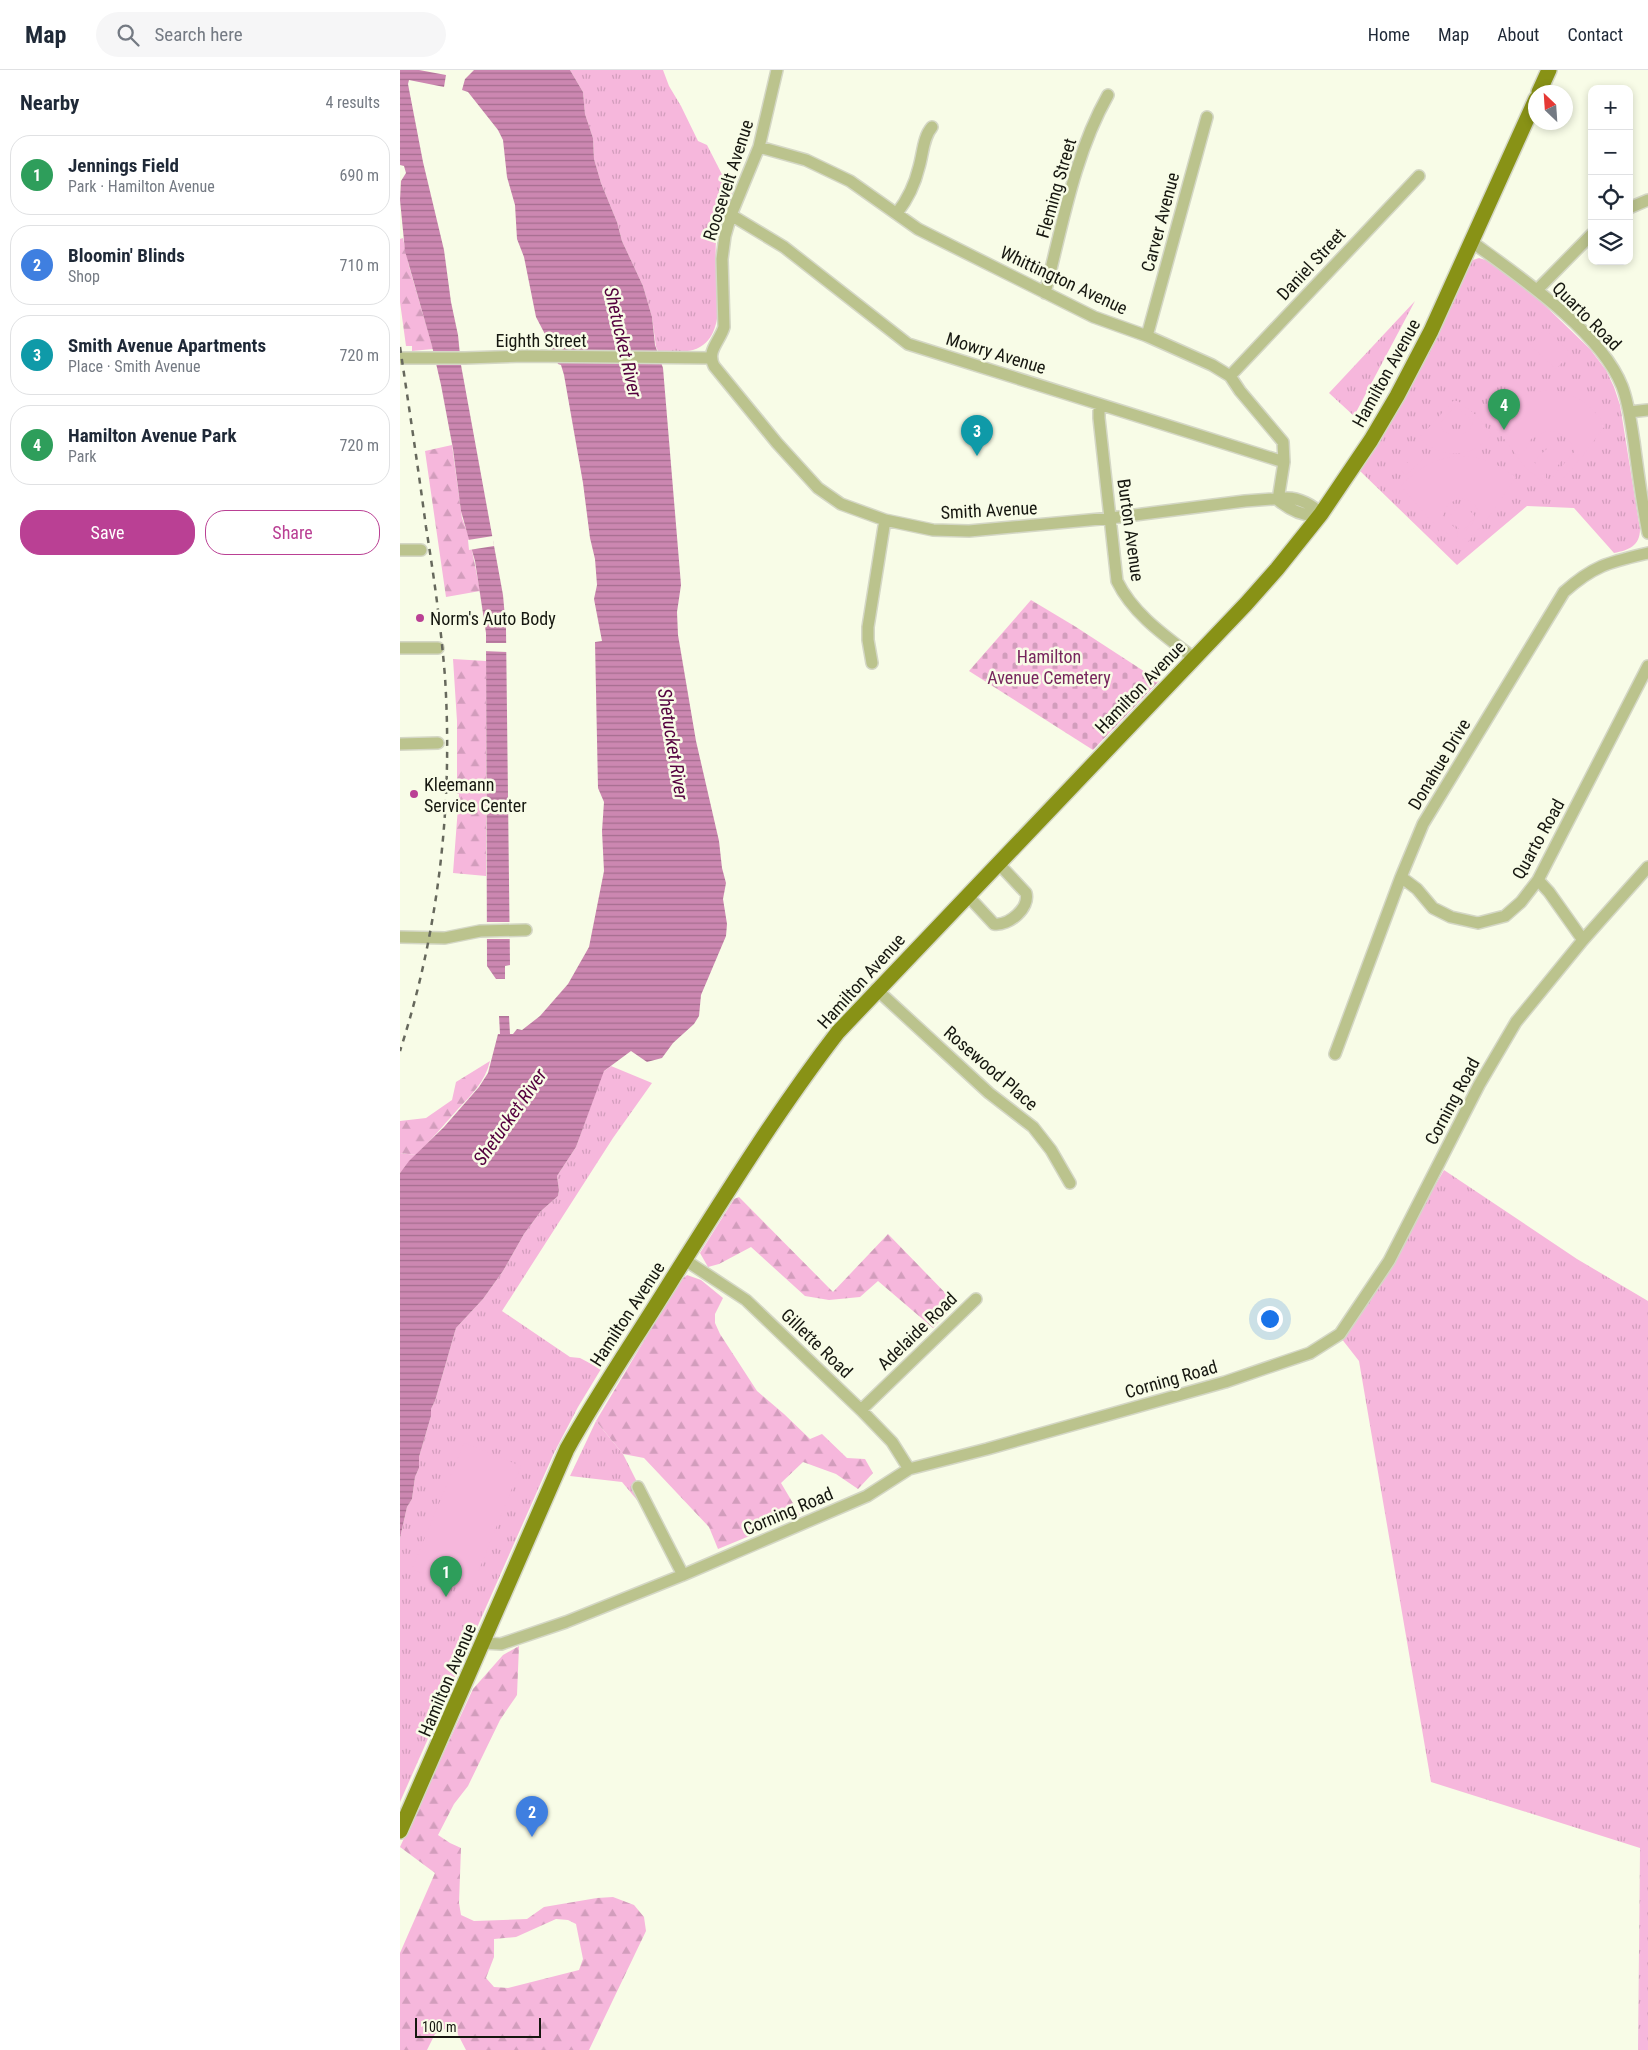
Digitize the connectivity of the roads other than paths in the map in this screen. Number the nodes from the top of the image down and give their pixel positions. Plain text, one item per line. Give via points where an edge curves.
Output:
1 (777, 70) edge
2 (1549, 70) edge
3 (1542, 85) edge
4 (1108, 95) dead end
5 (1207, 117) dead end
6 (1528, 118) edge
7 (932, 127) dead end
8 (759, 147) junction
9 (1419, 176) dead end
10 (1648, 200) edge
11 (1633, 206) edge
12 (897, 213) junction
13 (731, 215) junction
14 (1588, 238) edge
15 (1472, 242) junction
16 (1537, 290) junction
17 (1045, 293) junction
18 (1147, 336) junction
19 (400, 358) edge
20 (711, 358) junction
21 (1230, 376) junction
22 (1099, 404) junction
23 (1648, 410) edge
24 (1629, 412) junction
25 (1284, 462) junction
26 (1278, 500) junction
27 (1321, 514) junction
28 (1110, 518) junction
29 (885, 520) junction
30 (1648, 533) edge
31 (400, 550) edge
32 (421, 550) dead end
33 (1648, 553) edge
34 (400, 648) edge
35 (438, 648) dead end
36 (1194, 658) junction
37 (872, 663) dead end
38 (1648, 666) edge
39 (438, 743) dead end
40 (400, 744) edge
41 (998, 863) junction
42 (1648, 867) edge
43 (1401, 877) junction
44 (1538, 880) junction
45 (967, 895) junction
46 (526, 930) dead end
47 (400, 937) edge
48 (1583, 940) junction
49 (876, 990) junction
50 (1335, 1054) dead end
51 (1070, 1183) dead end
52 (685, 1260) junction
53 (976, 1299) dead end
54 (861, 1410) junction
55 (909, 1469) junction
56 (638, 1487) dead end
57 (683, 1575) junction
58 (483, 1644) junction
59 (400, 1831) edge

1 - 8 street, Roosevelt Avenue
2 - 3 main road
4 - 17 street, Fleming Street via 1095,118 1079,163
5 - 18 street, Carver Avenue
6 - 15 main road, Hamilton Avenue
7 - 12 street via 926,137 909,197
8 - 12 street, Whittington Avenue via 806,160 850,181
8 - 13 street, Roosevelt Avenue
9 - 21 street, Daniel Street
10 - 11 street
12 - 17 street, Whittington Avenue via 918,229
13 - 20 street, Roosevelt Avenue via 722,259 724,327
13 - 22 street, Mowry Avenue via 784,247 908,344
14 - 16 street
15 - 16 street, Quarto Road
15 - 27 main road, Hamilton Avenue via 1397,396
16 - 24 street, Quarto Road via 1589,338 1612,366
17 - 18 street, Whittington Avenue via 1094,317
18 - 21 street, Whittington Avenue
19 - 20 street, Eighth Street
20 - 29 street, Smith Avenue via 777,444 818,488 841,504
21 - 25 street, Whittington Avenue via 1283,442
22 - 25 street, Mowry Avenue
22 - 28 street, Burton Avenue
23 - 24 street
24 - 30 street, Quarto Road
25 - 26 street, Whittington Avenue
26 - 27 street, Smith Avenue via 1296,500 1312,506
26 - 28 street, Smith Avenue
27 - 36 main road, Hamilton Avenue via 1277,569
28 - 29 street, Smith Avenue via 969,531 933,530
28 - 36 street, Burton Avenue via 1117,581 1125,597 1142,616
29 - 37 street via 868,627
31 - 32 street
33 - 43 street, Donahue Drive via 1605,563 1581,576 1564,592 1423,824
34 - 35 street
36 - 41 main road, Hamilton Avenue
38 - 44 street, Quarto Road
39 - 40 street
41 - 45 main road, Hamilton Avenue
41 - 45 street via 1026,893 1026,901 1019,912 1003,924 994,924
42 - 48 street, Corning Road
43 - 44 street, Quarto Road via 1417,889 1433,908 1451,917 1478,923 1505,916
43 - 50 street, Donahue Drive
44 - 48 street
45 - 49 main road, Hamilton Avenue
46 - 47 street via 486,930 445,938
48 - 55 street, Corning Road via 1516,1022 1479,1085 1389,1261 1340,1334 1310,1353 1225,1382
49 - 51 street, Rosewood Place via 989,1093 1033,1127
49 - 52 main road, Hamilton Avenue via 838,1032 797,1086
52 - 54 street, Gillette Road via 746,1300
52 - 58 main road, Hamilton Avenue via 593,1402 567,1449
53 - 54 street, Adelaide Road
54 - 55 street, Gillette Road via 892,1442
55 - 57 street, Corning Road via 867,1496
56 - 57 street
57 - 58 street, Corning Road via 566,1622 500,1644
58 - 59 main road, Hamilton Avenue

